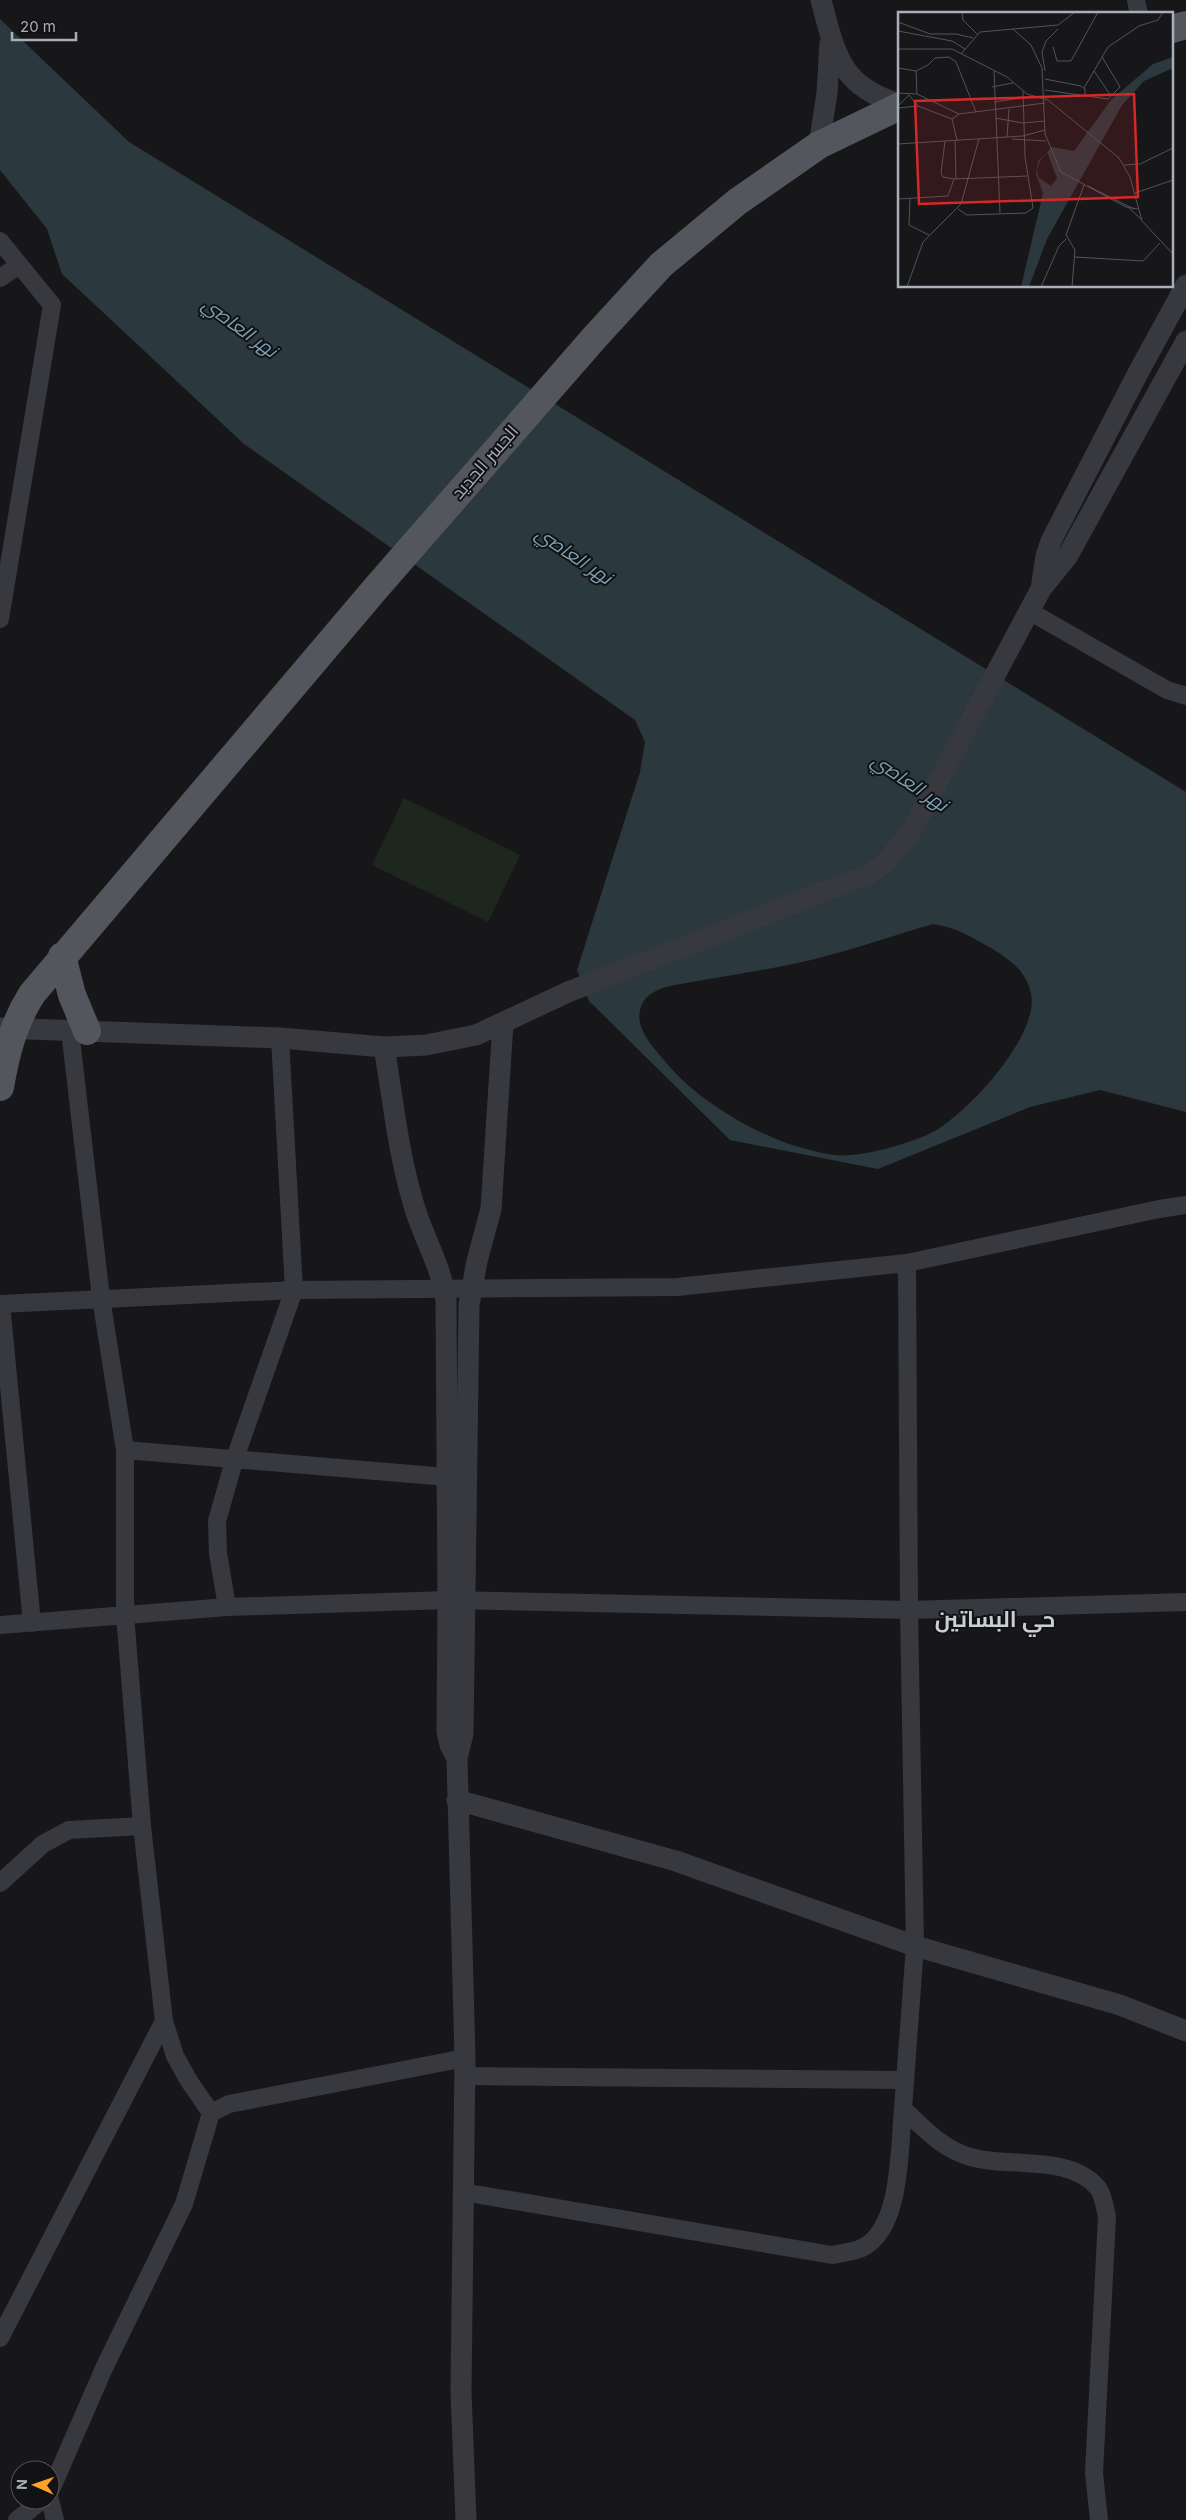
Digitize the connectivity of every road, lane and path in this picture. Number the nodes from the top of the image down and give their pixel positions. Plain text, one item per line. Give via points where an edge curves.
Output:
1 (822, 0) edge
2 (830, 40) junction
3 (898, 104) edge
4 (898, 106) edge
5 (819, 145) junction
6 (0, 241) edge
7 (18, 266) junction
8 (0, 278) edge
9 (1186, 285) edge
10 (1186, 341) edge
11 (4, 571) edge
12 (1041, 589) junction
13 (1029, 611) junction
14 (0, 619) edge
15 (1186, 696) edge
16 (62, 956) junction
17 (503, 1023) junction
18 (6, 1028) edge
19 (79, 1030) junction
20 (280, 1038) junction
21 (384, 1047) junction
22 (0, 1087) edge
23 (1186, 1205) edge
24 (907, 1263) junction
25 (471, 1288) junction
26 (444, 1289) junction
27 (294, 1290) junction
28 (101, 1298) junction
29 (1, 1313) edge
30 (125, 1450) junction
31 (234, 1461) junction
32 (448, 1477) junction
33 (457, 1600) junction
34 (1186, 1602) edge
35 (227, 1607) junction
36 (909, 1610) junction
37 (125, 1614) junction
38 (32, 1623) junction
39 (0, 1625) edge
40 (457, 1800) junction
41 (142, 1826) junction
42 (0, 1883) edge
43 (915, 1946) junction
44 (164, 2021) junction
45 (1186, 2031) edge
46 (465, 2067) junction
47 (904, 2080) junction
48 (903, 2109) junction
49 (211, 2113) junction
50 (463, 2192) junction
51 (0, 2338) edge
52 (60, 2469) edge
53 (30, 2510) edge
54 (17, 2520) edge
55 (466, 2520) edge
56 (1098, 2520) edge

1 - 2 street
2 - 3 street via 837,56 858,83
2 - 5 street via 827,93
4 - 5 main road, الجسر الجديد
5 - 16 main road, الجسر الجديد via 746,196 661,265 376,588
6 - 7 street
7 - 8 street
7 - 11 street via 52,305
9 - 12 street via 1138,371 1052,541
10 - 12 street via 1068,557
11 - 14 street
12 - 13 street
13 - 15 street via 1167,690
13 - 17 street via 910,834 884,864 849,884 568,992
16 - 18 main road, الجسر الجديد
16 - 19 main road
17 - 21 street via 476,1035 435,1043
17 - 25 street via 491,1209
18 - 19 street
18 - 22 main road, الجسر الجديد
19 - 20 street
19 - 28 street
20 - 21 street
20 - 27 street
21 - 26 street via 406,1174
23 - 24 street
24 - 25 street via 677,1287
24 - 36 street
25 - 26 street
25 - 33 street
26 - 27 street
26 - 32 street
27 - 28 street
27 - 31 street
28 - 29 street
28 - 30 street
29 - 38 street
30 - 31 street
30 - 37 street
31 - 32 street
31 - 35 street via 217,1521 218,1553
32 - 33 street
33 - 35 street
33 - 36 street
33 - 40 street via 464,1734 457,1758
34 - 36 street
35 - 37 street
36 - 43 street
37 - 38 street
37 - 41 street
38 - 39 street
40 - 43 street via 676,1860
40 - 46 street
41 - 42 street via 69,1830 43,1844
41 - 44 street
43 - 45 street via 1120,2005
43 - 47 street
44 - 49 street via 175,2056
44 - 51 street
46 - 47 street
46 - 49 street via 229,2104
46 - 50 street
47 - 48 street
48 - 50 street via 894,2200 882,2233 862,2248 832,2255
48 - 56 street via 944,2147 969,2156 1059,2167 1082,2173 1099,2189 1107,2216 1094,2464
49 - 52 street via 184,2204 105,2366
50 - 55 street via 461,2392
53 - 54 street

